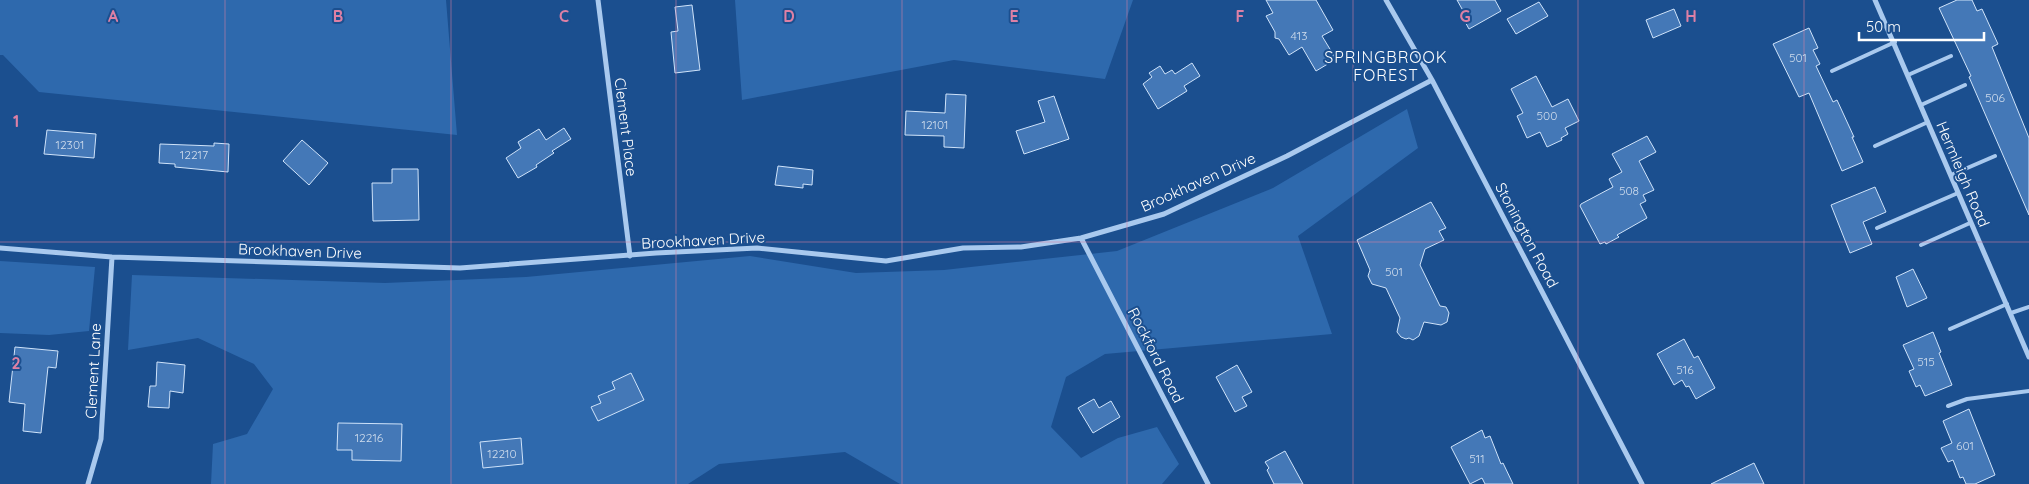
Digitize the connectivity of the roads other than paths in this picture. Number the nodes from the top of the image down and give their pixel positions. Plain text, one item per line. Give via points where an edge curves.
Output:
1 (598, 0) edge
2 (1386, 0) edge
3 (1877, 1) edge
4 (1895, 42) junction
5 (1951, 56) dead end
6 (1832, 71) dead end
7 (1908, 75) junction
8 (1432, 80) junction
9 (1965, 85) dead end
10 (1921, 105) junction
11 (1928, 122) junction
12 (1875, 146) dead end
13 (1995, 156) dead end
14 (1951, 175) junction
15 (1958, 193) junction
16 (1970, 223) junction
17 (1877, 228) dead end
18 (1081, 238) junction
19 (1921, 245) dead end
20 (0, 248) edge
21 (630, 256) junction
22 (112, 257) junction
23 (2007, 304) junction
24 (2029, 306) edge
25 (2011, 313) junction
26 (1950, 329) dead end
27 (2029, 356) edge
28 (2029, 392) edge
29 (1948, 406) dead end
30 (88, 484) edge
31 (1208, 484) edge
32 (1642, 484) edge

1 - 21 street, Clement Place
2 - 8 street, Stonington Road
3 - 4 street, Hermleigh Road
4 - 6 lane
4 - 7 street, Hermleigh Road
5 - 7 lane
7 - 10 street, Hermleigh Road
8 - 18 street, Brookhaven Drive via 1288,156 1164,214
8 - 32 street, Stonington Road
9 - 10 lane
10 - 11 street, Hermleigh Road
11 - 12 lane
11 - 14 street, Hermleigh Road
13 - 14 lane
14 - 15 street, Hermleigh Road
15 - 16 street, Hermleigh Road
15 - 17 lane
16 - 19 lane
16 - 23 street, Hermleigh Road
18 - 21 street, Brookhaven Drive via 1021,247 963,248 886,262 757,248
18 - 31 street, Rockford Road
20 - 22 street, Brookhaven Drive
21 - 22 street, Brookhaven Drive via 460,268
22 - 30 street, Clement Lane via 102,438
23 - 25 street, Hermleigh Road
23 - 26 lane
24 - 25 lane
25 - 27 street, Hermleigh Road
28 - 29 lane via 1967,399

